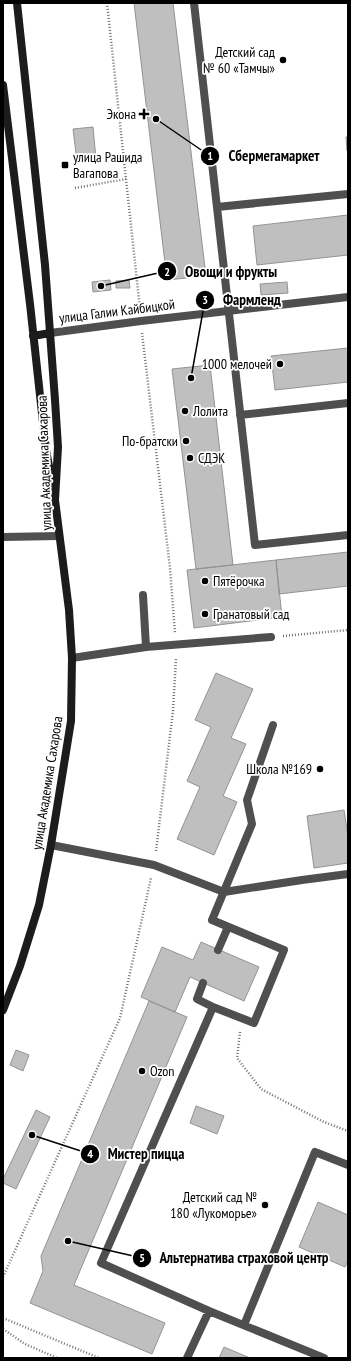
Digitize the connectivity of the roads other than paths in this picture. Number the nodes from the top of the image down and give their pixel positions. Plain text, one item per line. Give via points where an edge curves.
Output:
1 (17, 3) edge
2 (194, 3) edge
3 (3, 84) edge
4 (348, 194) edge
5 (217, 207) junction
6 (348, 298) edge
7 (229, 310) junction
8 (50, 333) junction
9 (33, 336) junction
10 (348, 403) edge
11 (240, 415) junction
12 (55, 500) junction
13 (348, 535) edge
14 (3, 536) edge
15 (59, 536) junction
16 (143, 595) dead end
17 (271, 637) road end
18 (146, 647) junction
19 (72, 658) junction
20 (273, 725) dead end
21 (51, 845) junction
22 (348, 874) edge
23 (224, 892) junction
24 (228, 927) junction
25 (218, 950) dead end
26 (204, 983) dead end
27 (214, 1007) junction
28 (3, 1010) edge
29 (348, 1165) edge
30 (209, 1311) junction
31 (244, 1325) junction
32 (187, 1358) edge
33 (324, 1358) edge

1 - 8 main road, улица Академика Сахарова
2 - 5 street
3 - 9 main road
4 - 5 street
5 - 7 street
6 - 7 street, улица Галии Кайбицкой
7 - 8 street, улица Галии Кайбицкой
7 - 11 street
8 - 9 main road, улица Галии Кайбицкой
8 - 12 main road, улица Академика Сахарова via 58,447
9 - 12 main road via 46,450
10 - 11 street
11 - 13 street via 254,545
12 - 15 main road, улица Академика Сахарова
14 - 15 street
15 - 19 main road, улица Академика Сахарова via 69,610
16 - 18 street
17 - 18 street
18 - 19 street
19 - 21 main road, улица Академика Сахарова via 71,722
20 - 23 street via 247,800 252,824
21 - 23 street via 154,865
21 - 28 main road, улица Академика Сахарова via 39,905
22 - 23 street
23 - 24 street via 212,920
24 - 25 street
24 - 27 street via 284,950 254,1023
26 - 27 street via 197,1000
27 - 30 street via 101,1263
29 - 31 street via 315,1152
30 - 31 street
30 - 32 street
31 - 33 street

